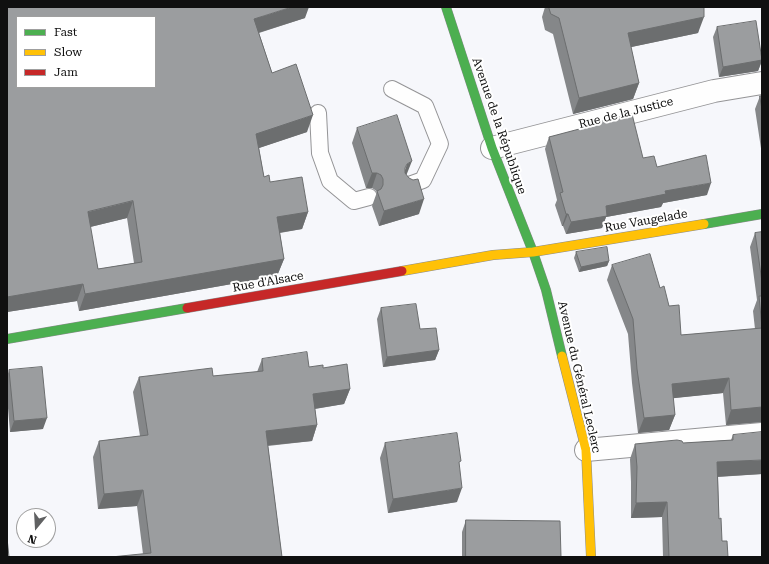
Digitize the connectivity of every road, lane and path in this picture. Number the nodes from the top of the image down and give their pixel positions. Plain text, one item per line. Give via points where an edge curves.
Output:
1 (446, 7) edge
2 (762, 83) edge
3 (392, 89) dead end
4 (318, 113) dead end
5 (492, 148) junction
6 (410, 185) edge
7 (369, 197) dead end
8 (762, 214) edge
9 (533, 252) junction
10 (7, 339) edge
11 (762, 434) edge
12 (586, 450) junction
13 (592, 557) edge

1 - 5 street, Avenue de la République
2 - 5 street, Rue de la Justice via 714,90
3 - 6 lane via 425,106 440,144 423,180
4 - 7 lane via 320,153 330,181 354,201
5 - 9 street, Avenue de la République
8 - 9 street, Rue Vaugelade
9 - 10 street, Rue d'Alsace via 493,256
9 - 12 street, Avenue du Général Leclerc via 546,290
11 - 12 street
12 - 13 street, Avenue du Général Leclerc

